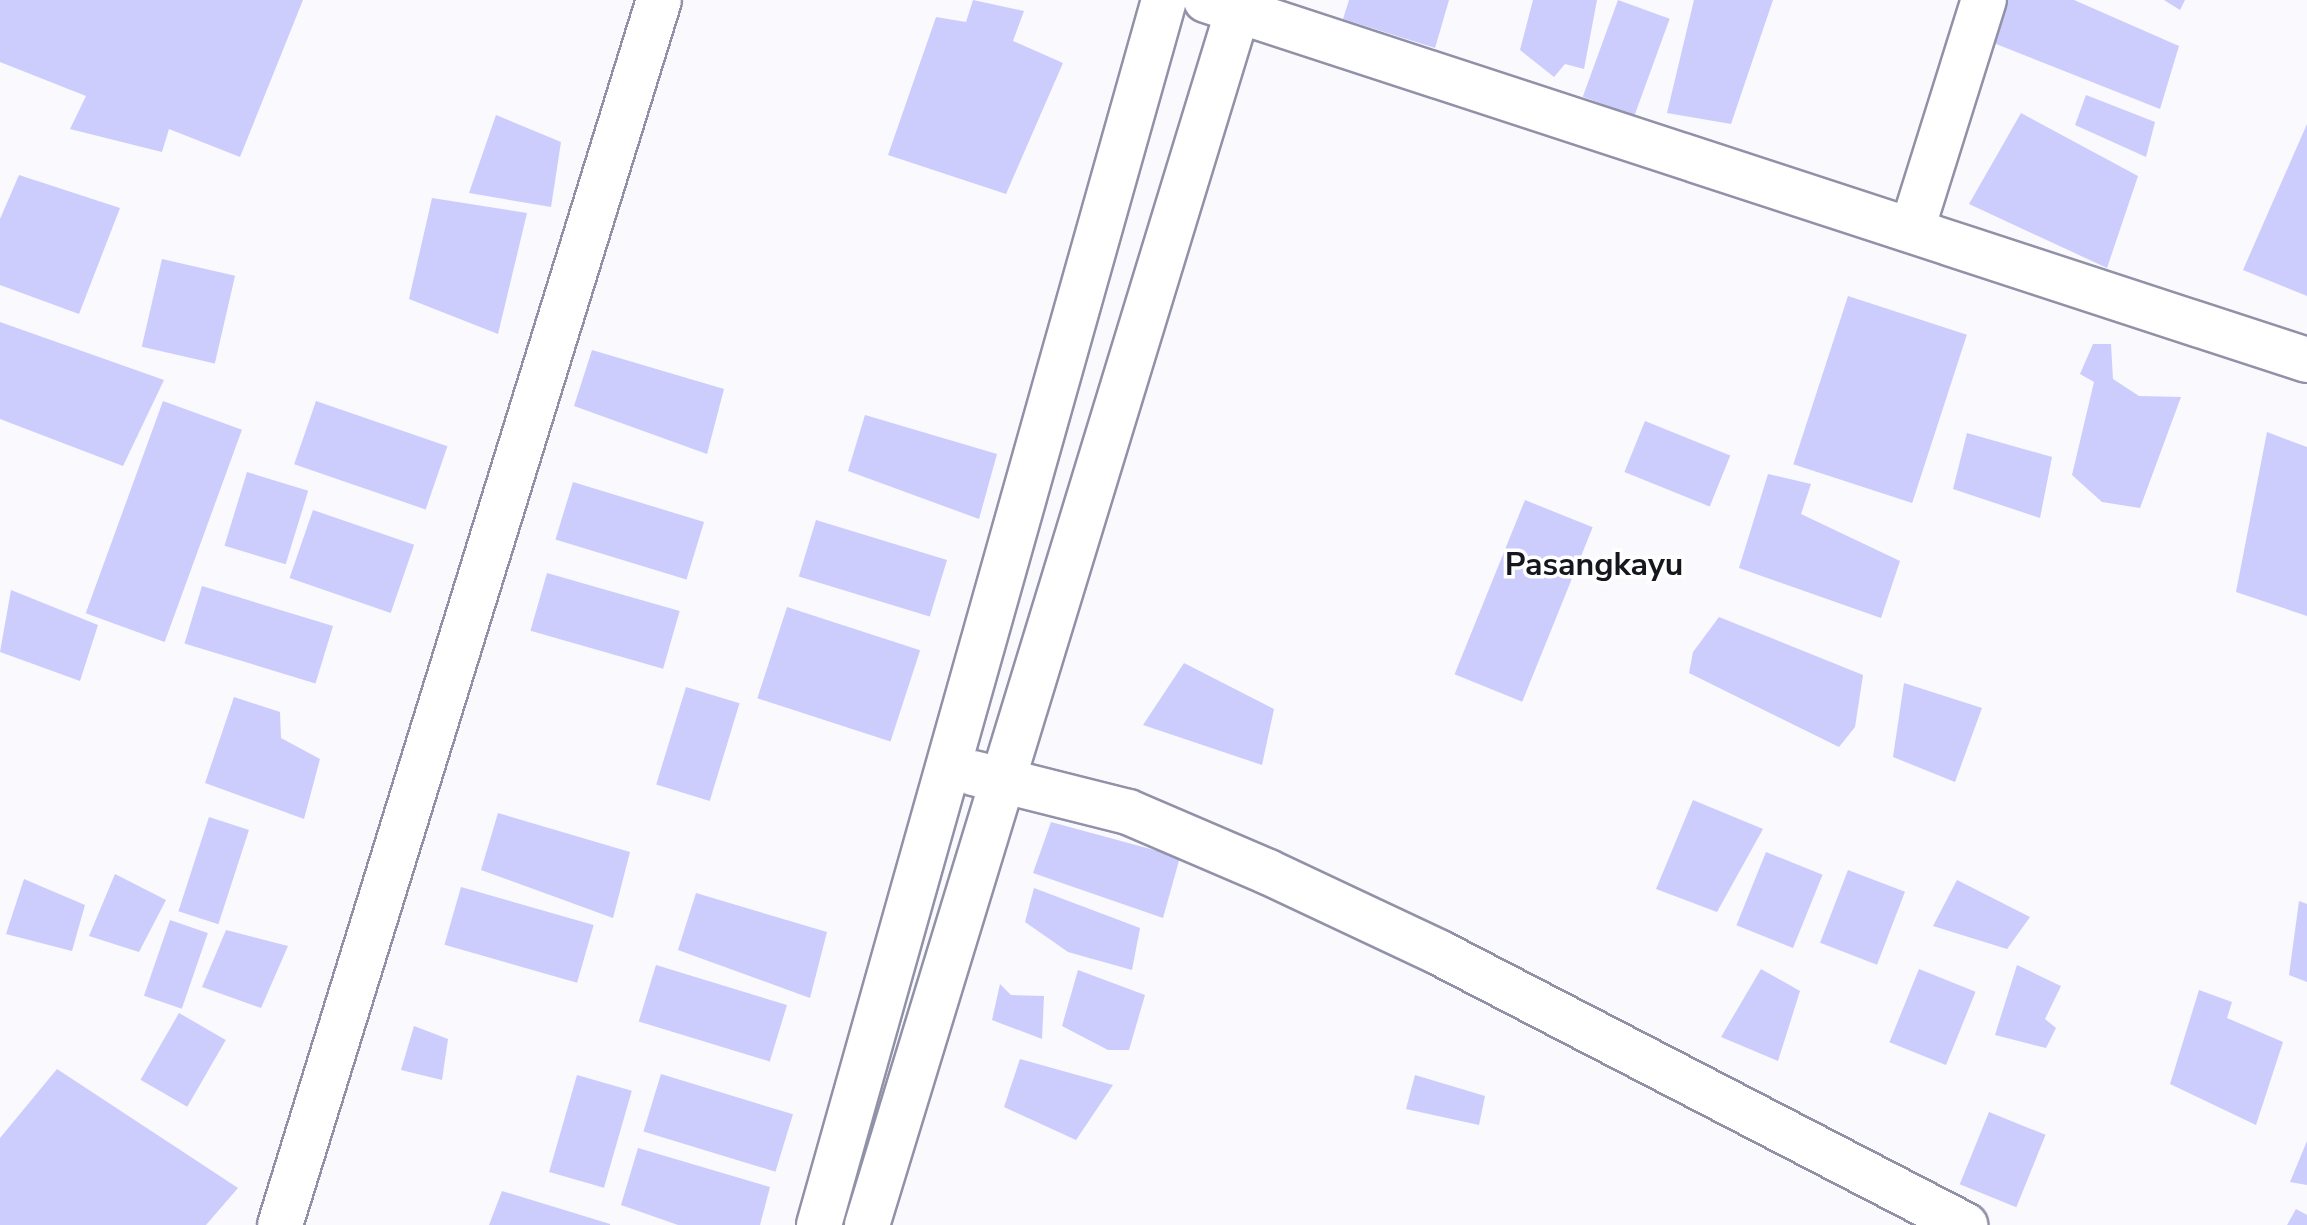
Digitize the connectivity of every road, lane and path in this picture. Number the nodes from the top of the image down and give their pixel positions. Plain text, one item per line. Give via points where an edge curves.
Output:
1 (659, 0) edge
2 (1164, 0) edge
3 (1984, 0) edge
4 (1229, 3) edge
5 (1913, 226) junction
6 (2307, 360) edge
7 (952, 768) junction
8 (1003, 780) junction
9 (280, 1225) edge
10 (819, 1225) edge
11 (867, 1225) edge
12 (1965, 1225) edge

1 - 9 street
2 - 7 street
3 - 5 street
4 - 5 street
4 - 8 street
5 - 6 street
7 - 8 street
7 - 10 street
8 - 11 street
8 - 12 street via 1128,812 1254,866 1438,952

